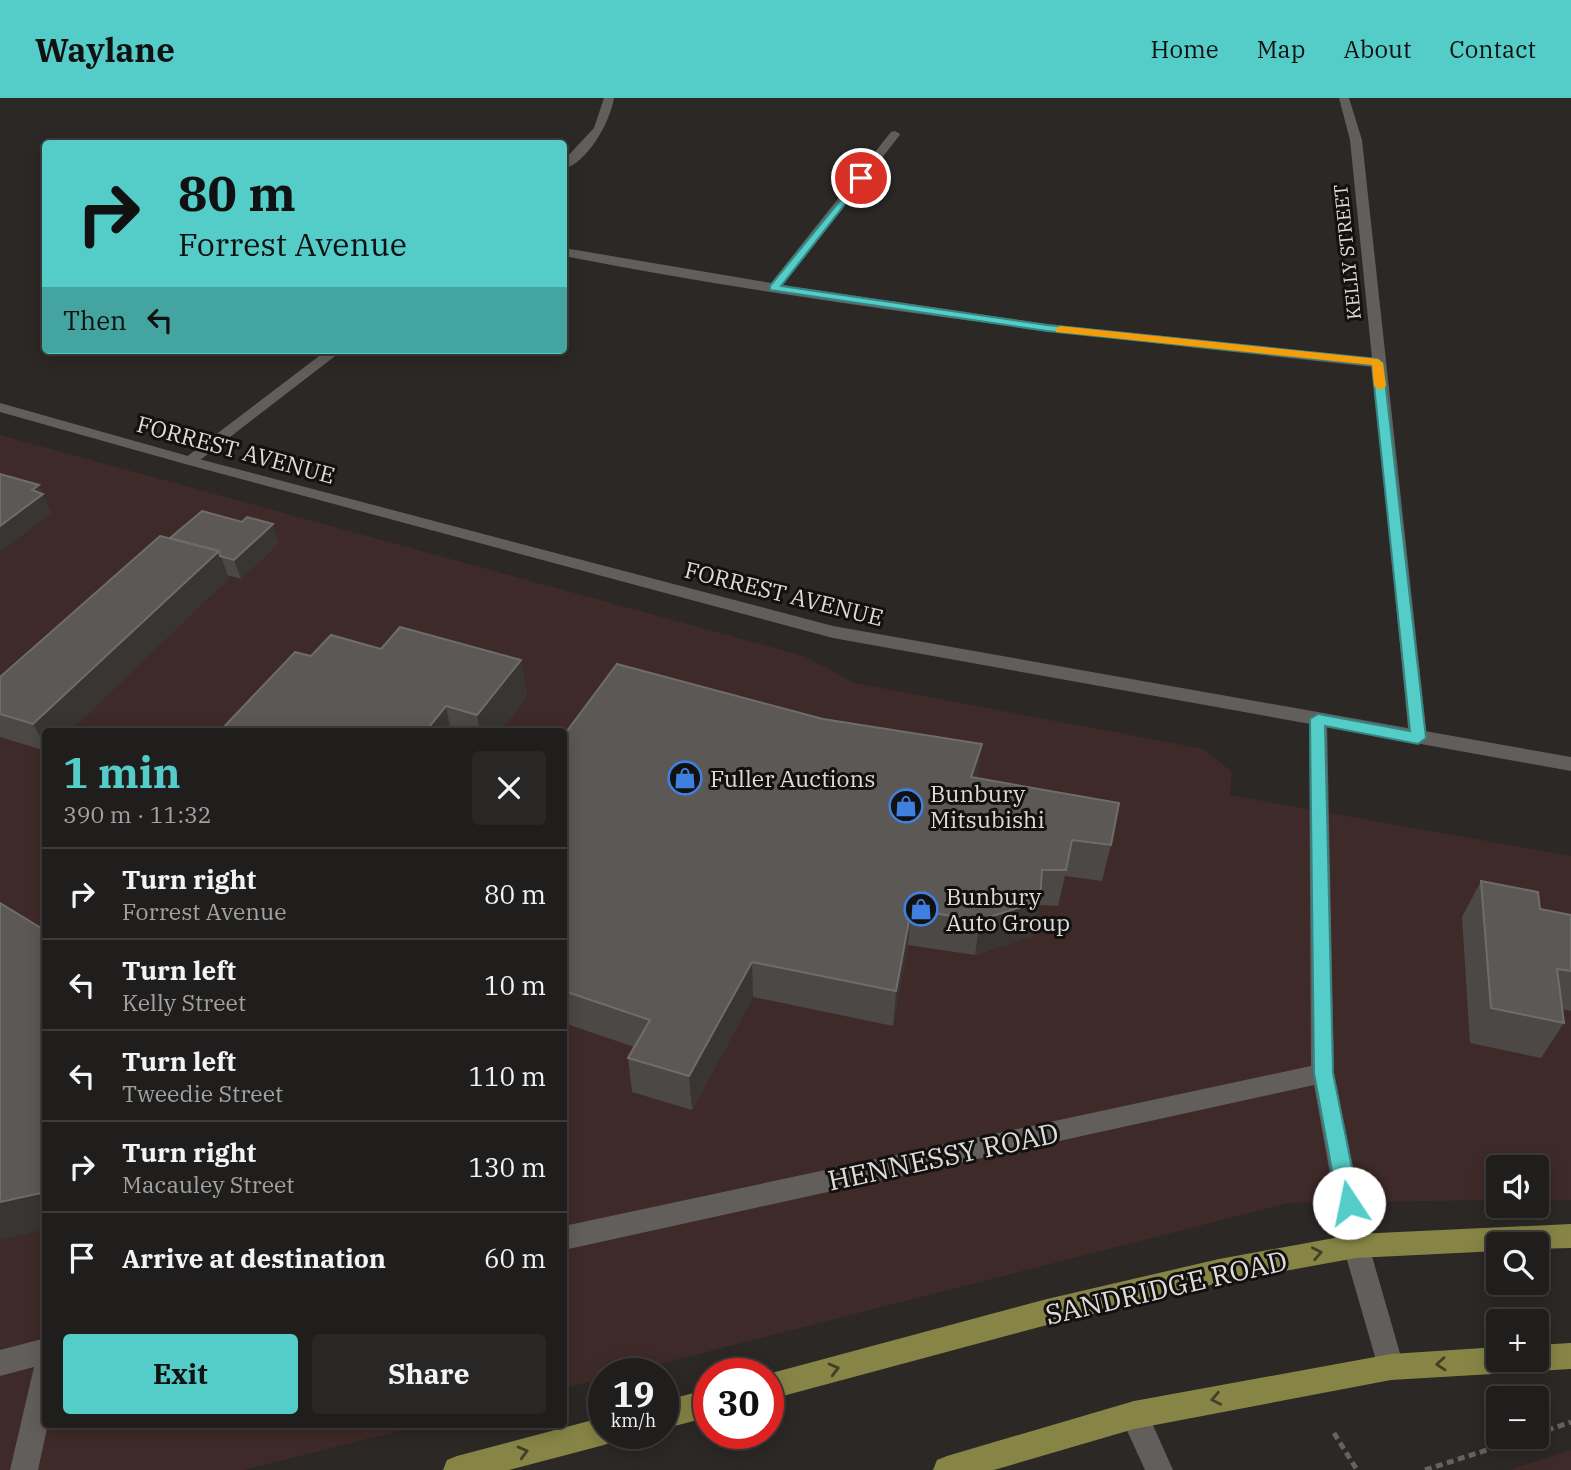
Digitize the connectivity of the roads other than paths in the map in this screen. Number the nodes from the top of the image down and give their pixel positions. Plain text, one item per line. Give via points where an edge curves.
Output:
1 (609, 98) edge
2 (1344, 98) edge
3 (895, 134) dead end
4 (567, 163) edge
5 (567, 253) edge
6 (774, 288) junction
7 (331, 354) edge
8 (1378, 363) junction
9 (0, 407) edge
10 (190, 461) junction
11 (1318, 719) junction
12 (1418, 738) junction
13 (1571, 764) edge
14 (1323, 1073) junction
15 (1571, 1236) edge
16 (567, 1237) edge
17 (1356, 1246) junction
18 (42, 1352) edge
19 (1571, 1356) edge
20 (1549, 1357) edge
21 (1486, 1361) edge
22 (0, 1363) edge
23 (1391, 1367) junction
24 (784, 1383) edge
25 (42, 1388) edge
26 (1134, 1415) junction
27 (588, 1435) edge
28 (24, 1470) edge
29 (457, 1470) edge
30 (947, 1470) edge
31 (1159, 1470) edge

1 - 4 street via 595,134
2 - 8 street, KELLY STREET via 1356,140
3 - 6 street
5 - 6 street
6 - 8 street via 1047,328
7 - 10 street
8 - 12 street, KELLY STREET
9 - 10 street, FORREST AVENUE
10 - 11 street, FORREST AVENUE via 833,632
11 - 12 street, FORREST AVENUE
11 - 14 street
12 - 13 street, FORREST AVENUE
14 - 16 street, HENNESSY ROAD
14 - 17 street
15 - 17 main road, SANDRIDGE ROAD
17 - 23 street
24 -> 17 main road, SANDRIDGE ROAD via 1206,1274
18 - 22 street
19 - 20 main road
21 -> 23 main road
23 -> 26 main road
25 - 28 street
26 - 30 main road
26 - 31 street
29 -> 27 main road

